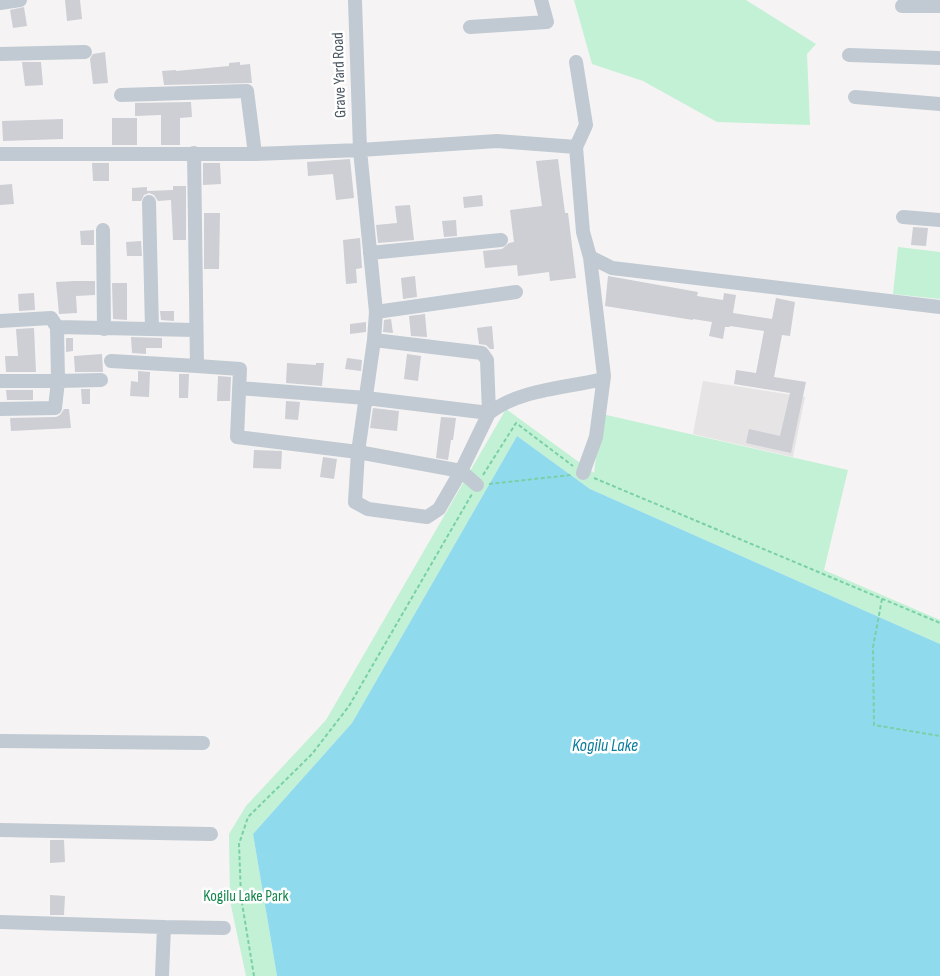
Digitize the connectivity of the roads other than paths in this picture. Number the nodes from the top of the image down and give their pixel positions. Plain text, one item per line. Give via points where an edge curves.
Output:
1 (20, 0) edge
2 (355, 0) edge
3 (541, 0) edge
4 (0, 3) edge
5 (902, 6) dead end
6 (940, 6) edge
7 (470, 27) dead end
8 (85, 52) dead end
9 (0, 54) edge
10 (849, 54) dead end
11 (940, 58) edge
12 (576, 62) dead end
13 (121, 95) dead end
14 (855, 97) dead end
15 (940, 104) edge
16 (576, 147) junction
17 (360, 150) junction
18 (194, 153) junction
19 (0, 154) edge
20 (255, 154) junction
21 (150, 202) dead end
22 (902, 217) dead end
23 (940, 220) edge
24 (103, 230) dead end
25 (501, 240) dead end
26 (370, 254) junction
27 (590, 257) junction
28 (516, 292) dead end
29 (940, 307) edge
30 (376, 312) junction
31 (0, 321) edge
32 (57, 327) junction
33 (104, 329) junction
34 (152, 329) junction
35 (195, 330) junction
36 (374, 340) junction
37 (111, 361) dead end
38 (197, 366) junction
39 (101, 380) dead end
40 (599, 380) dead end
41 (0, 381) edge
42 (58, 381) junction
43 (239, 388) junction
44 (366, 398) junction
45 (0, 409) edge
46 (489, 413) junction
47 (358, 452) junction
48 (461, 471) junction
49 (583, 473) road end
50 (477, 485) road end
51 (0, 741) edge
52 (203, 744) dead end
53 (0, 830) edge
54 (211, 834) dead end
55 (0, 922) edge
56 (164, 926) junction
57 (224, 928) dead end
58 (162, 976) edge

1 - 4 street
2 - 17 street, Grave Yard Road
3 - 7 street via 547,22
5 - 6 street
8 - 9 street
10 - 11 street
12 - 16 street via 586,125
13 - 20 street via 247,91
14 - 15 street
16 - 17 street via 498,141
16 - 27 street via 584,232
17 - 20 street
17 - 26 street, Grave Yard Road
18 - 19 street
18 - 20 street
18 - 35 street
21 - 34 street
22 - 23 street
24 - 33 street
25 - 26 street
26 - 30 street, Grave Yard Road
27 - 29 street via 612,268
27 - 49 street via 604,376 596,437
28 - 30 street
30 - 36 street, Grave Yard Road
31 - 32 street via 51,318
32 - 33 street
32 - 42 street
33 - 34 street
34 - 35 street
35 - 38 street
36 - 44 street, Grave Yard Road
36 - 46 street via 482,353 487,360
37 - 38 street
38 - 43 street via 240,369
39 - 42 street
40 - 46 street via 516,397
41 - 42 street
42 - 45 street via 55,408
43 - 44 street
43 - 47 street via 237,437
44 - 46 street
44 - 47 street, Grave Yard Road
46 - 48 street
47 - 48 street
47 - 48 street, Grave Yard Road via 355,502 368,509 427,517 439,509
48 - 50 street
51 - 52 street
53 - 54 street
55 - 56 street
56 - 57 street
56 - 58 street

